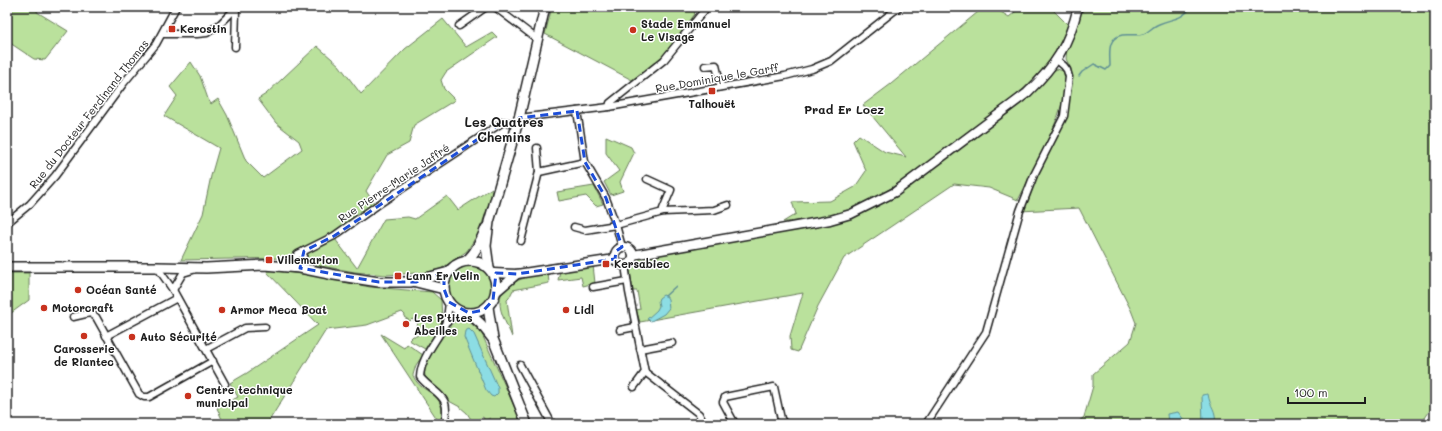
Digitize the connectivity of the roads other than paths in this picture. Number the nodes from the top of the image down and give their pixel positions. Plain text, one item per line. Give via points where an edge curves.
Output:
1 (176, 7) edge
2 (486, 7) edge
3 (495, 7) edge
4 (546, 7) edge
5 (707, 7) edge
6 (899, 7) edge
7 (1078, 7) edge
8 (237, 8) edge
9 (459, 26) dead end
10 (162, 34) junction
11 (537, 39) junction
12 (235, 47) dead end
13 (1057, 60) junction
14 (705, 66) dead end
15 (721, 87) junction
16 (609, 107) junction
17 (577, 111) junction
18 (517, 121) junction
19 (537, 148) dead end
20 (585, 162) junction
21 (539, 172) junction
22 (647, 179) dead end
23 (728, 205) dead end
24 (663, 212) junction
25 (490, 222) junction
26 (7, 223) edge
27 (616, 225) junction
28 (574, 227) dead end
29 (521, 241) dead end
30 (622, 247) junction
31 (304, 250) junction
32 (633, 255) junction
33 (615, 259) junction
34 (466, 261) junction
35 (625, 265) junction
36 (288, 266) junction
37 (7, 267) edge
38 (156, 267) junction
39 (173, 268) junction
40 (206, 268) junction
41 (300, 268) junction
42 (491, 270) junction
43 (449, 272) junction
44 (517, 274) junction
45 (627, 281) junction
46 (416, 282) junction
47 (592, 287) dead end
48 (444, 289) junction
49 (173, 290) junction
50 (496, 292) junction
51 (177, 298) junction
52 (449, 302) junction
53 (488, 307) junction
54 (465, 312) junction
55 (73, 317) dead end
56 (446, 322) junction
57 (265, 327) dead end
58 (635, 327) junction
59 (620, 330) dead end
60 (106, 336) junction
61 (493, 339) junction
62 (672, 343) dead end
63 (206, 349) junction
64 (640, 349) junction
65 (213, 361) junction
66 (520, 365) dead end
67 (645, 372) junction
68 (226, 384) dead end
69 (634, 387) dead end
70 (444, 424) edge
71 (527, 424) edge
72 (552, 424) edge
73 (704, 424) edge
74 (735, 424) edge
75 (784, 424) edge
76 (926, 424) edge

1 - 10 street, Rue du Docteur Ferdinand Thomas
2 - 9 street
3 - 11 street
4 - 11 main road
5 - 16 street via 664,60 610,103
6 - 15 street, Rue Dominique le Garff via 831,61 785,76
7 - 13 street via 1067,41
8 - 10 street via 207,33
8 - 12 street
10 - 26 street, Rue du Docteur Ferdinand Thomas via 42,193
11 - 18 main road
13 - 32 street via 1027,93 894,192 851,214 830,220
13 - 76 street via 1067,70 1069,77 1064,116 1034,175 1020,212 986,332
14 - 15 street via 716,65
15 - 16 street, Rue Dominique le Garff
16 - 17 street, Rue Dominique le Garff
17 - 18 street, Rue Dominique le Garff
17 - 20 street
18 - 25 main road
18 - 31 street, Rue Pierre-Marie Jaffré via 503,122 334,236
19 - 21 street
20 - 21 street
20 - 27 street via 606,198
21 - 29 street
22 - 24 street via 670,190
23 - 24 street via 714,210
24 - 27 street
25 - 34 main road
25 - 42 main road via 486,256
27 - 28 street via 585,230
27 - 30 street
30 - 32 street via 628,248
30 - 33 street via 616,251
31 - 36 street, Rue Pierre-Marie Jaffré
31 - 41 street
32 - 35 street via 632,260
33 - 35 street
33 - 44 street
34 - 42 main road via 478,262
34 - 43 main road
35 - 45 street
36 - 40 main road via 264,264
36 - 41 main road
37 - 38 main road
38 - 39 main road
38 - 49 street
39 - 40 main road
39 - 49 street via 168,276
40 - 49 street via 183,274
41 - 46 main road via 378,282
42 - 44 street
42 - 50 main road via 496,282
43 - 46 main road
43 - 48 main road
44 - 50 street
45 - 47 street
45 - 58 street
46 - 48 main road
48 - 52 main road
49 - 51 street
50 - 53 main road
51 - 60 street
51 - 63 street
52 - 54 main road via 454,308
52 - 56 street
53 - 54 main road via 479,312
53 - 61 main road
54 - 56 street
54 - 61 main road via 481,324
55 - 60 street via 90,313
56 - 70 street via 427,353 420,371 420,377 446,403
57 - 63 street via 246,328
58 - 59 street
58 - 64 street
60 - 65 street via 139,394 144,397 149,397
61 - 71 main road
62 - 64 street
63 - 65 street
64 - 67 street
65 - 68 street
66 - 72 street
67 - 69 street
67 - 73 street via 699,414
74 - 75 street via 723,402 725,397 774,387

